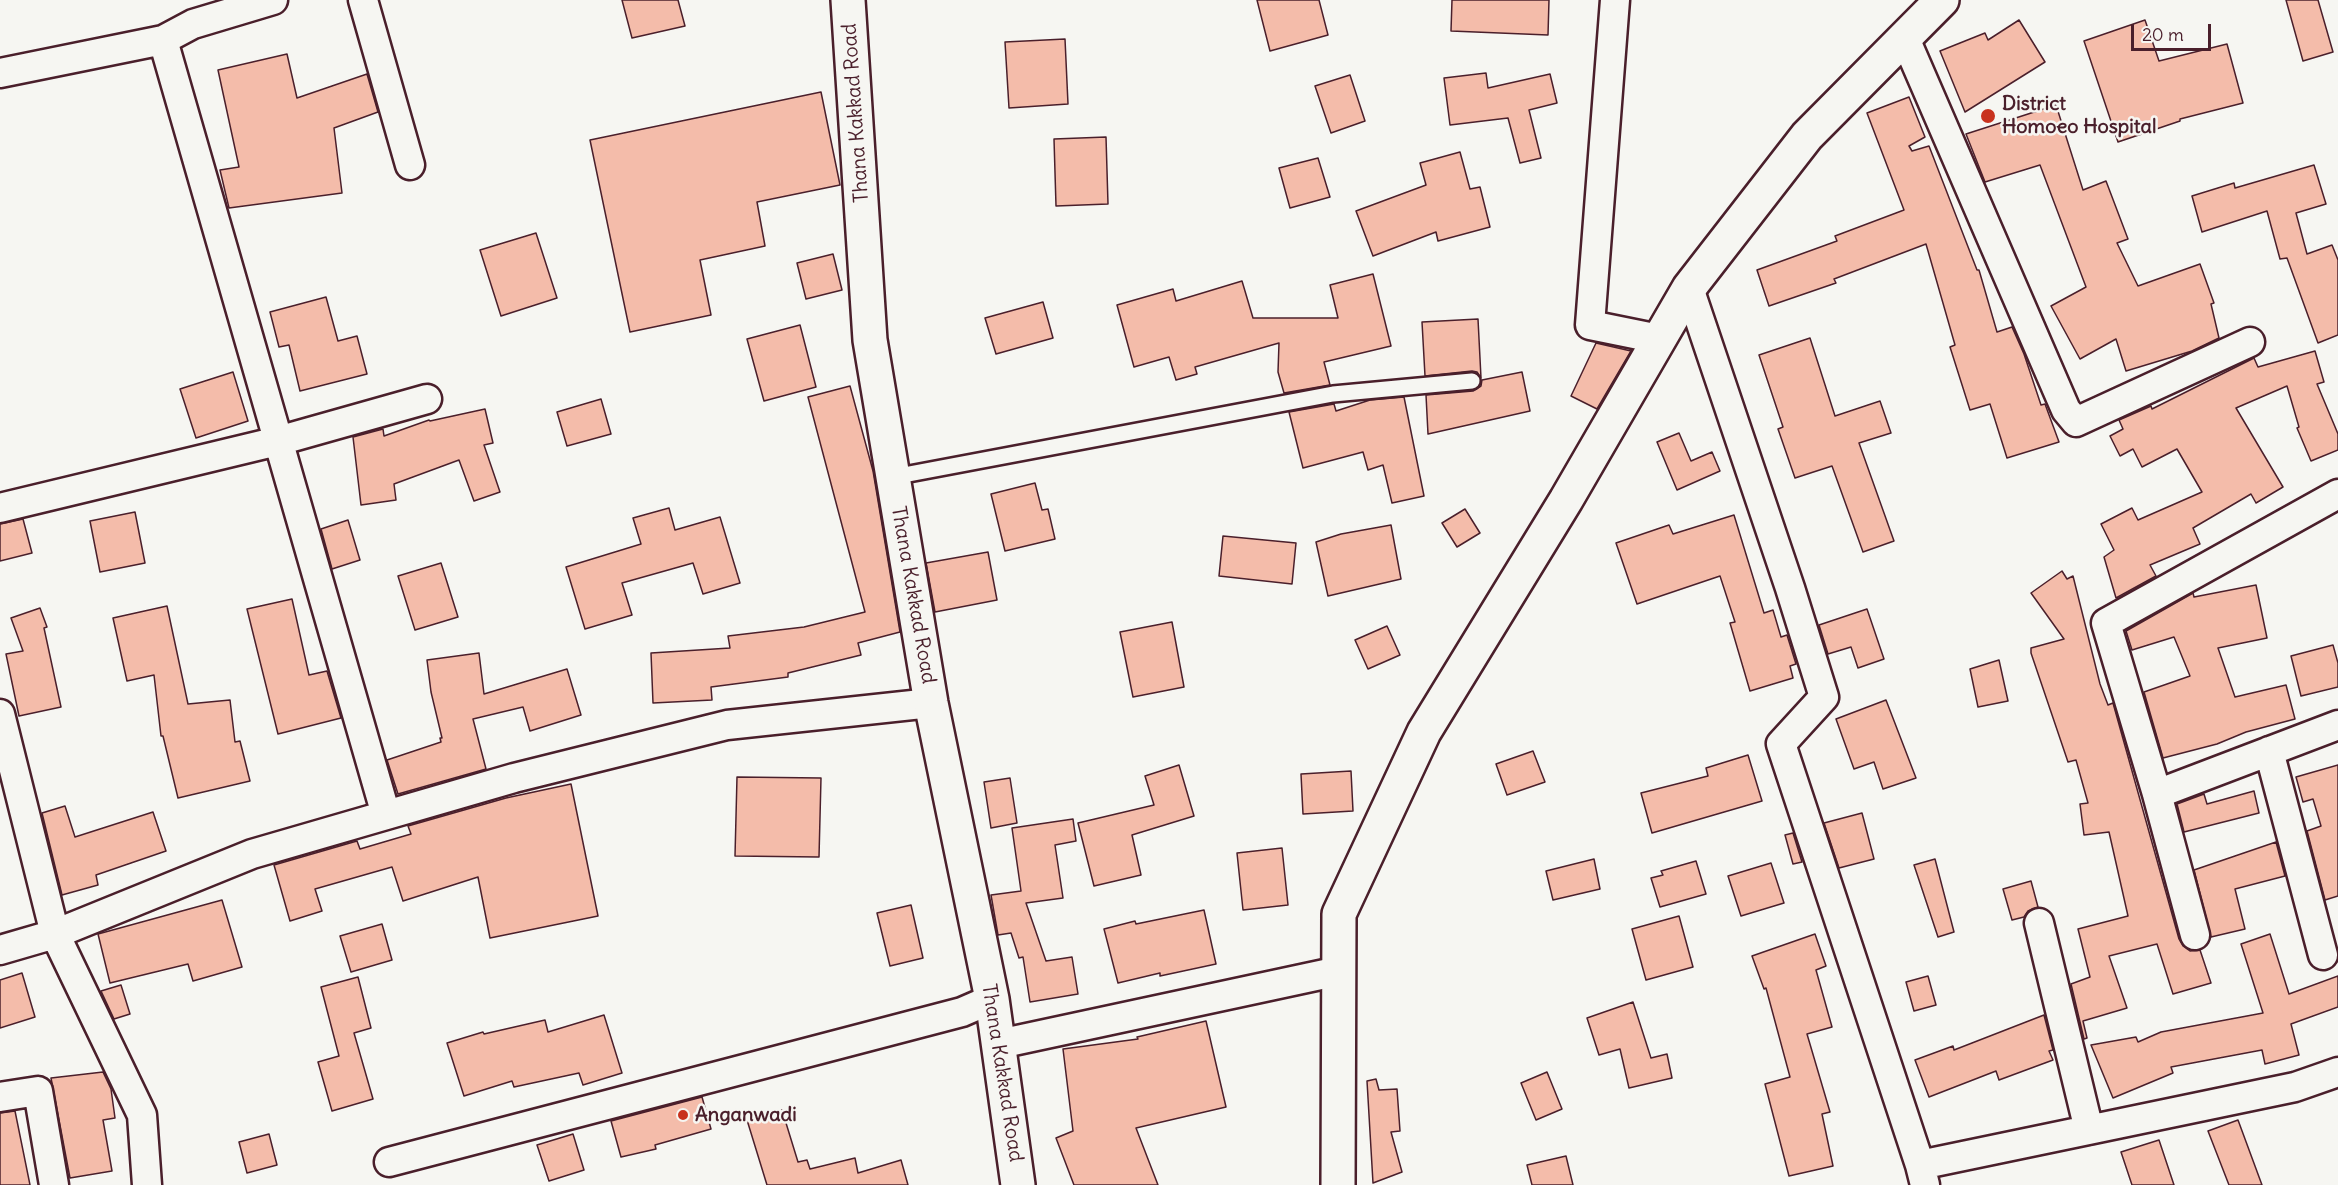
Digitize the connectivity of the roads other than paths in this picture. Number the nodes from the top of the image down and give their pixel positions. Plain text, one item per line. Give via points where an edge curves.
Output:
1 (273, 0) edge
2 (363, 0) edge
3 (848, 0) edge
4 (1615, 0) edge
5 (1942, 0) edge
6 (1904, 36) junction
7 (163, 40) junction
8 (0, 73) edge
9 (410, 165) dead end
10 (1689, 288) junction
11 (1659, 339) junction
12 (2250, 342) dead end
13 (1472, 381) dead end
14 (427, 399) dead end
15 (278, 441) junction
16 (893, 477) junction
17 (2338, 494) edge
18 (0, 508) edge
19 (932, 704) junction
20 (0, 714) edge
21 (2338, 725) edge
22 (2269, 751) junction
23 (2157, 794) junction
24 (386, 815) junction
25 (2039, 923) dead end
26 (55, 934) junction
27 (2195, 935) dead end
28 (0, 950) edge
29 (2322, 955) dead end
30 (1339, 971) junction
31 (992, 999) junction
32 (999, 1044) junction
33 (2338, 1072) edge
34 (0, 1097) edge
35 (2089, 1130) junction
36 (389, 1162) dead end
37 (1922, 1175) edge
38 (54, 1185) edge
39 (147, 1185) edge
40 (1018, 1185) edge
41 (1338, 1185) edge

1 - 7 street via 193,24
2 - 9 street
3 - 16 main road, Thana Kakkad Road via 870,340
4 - 11 street via 1590,325
5 - 6 main road
6 - 10 main road via 1808,136
6 - 12 street via 2066,410 2076,422
7 - 8 street
7 - 15 street
10 - 11 main road
10 - 37 street via 1824,697 1781,744
11 - 30 main road via 1424,732 1339,914
13 - 16 lane via 1334,394
14 - 15 street
15 - 18 street
15 - 24 street
16 - 19 main road, Thana Kakkad Road
17 - 23 street via 2106,623
19 - 24 street via 728,725 514,778
19 - 31 main road, Thana Kakkad Road
20 - 26 street
21 - 22 street
22 - 23 street
22 - 29 street
23 - 27 street
24 - 26 street via 252,854
25 - 35 street
26 - 28 street
26 - 39 street via 142,1115
30 - 32 street
30 - 41 main road
31 - 32 main road, Thana Kakkad Road
31 - 36 street via 962,1012
32 - 40 main road, Thana Kakkad Road
33 - 35 street via 2295,1087
34 - 38 street via 38,1091
35 - 37 street

